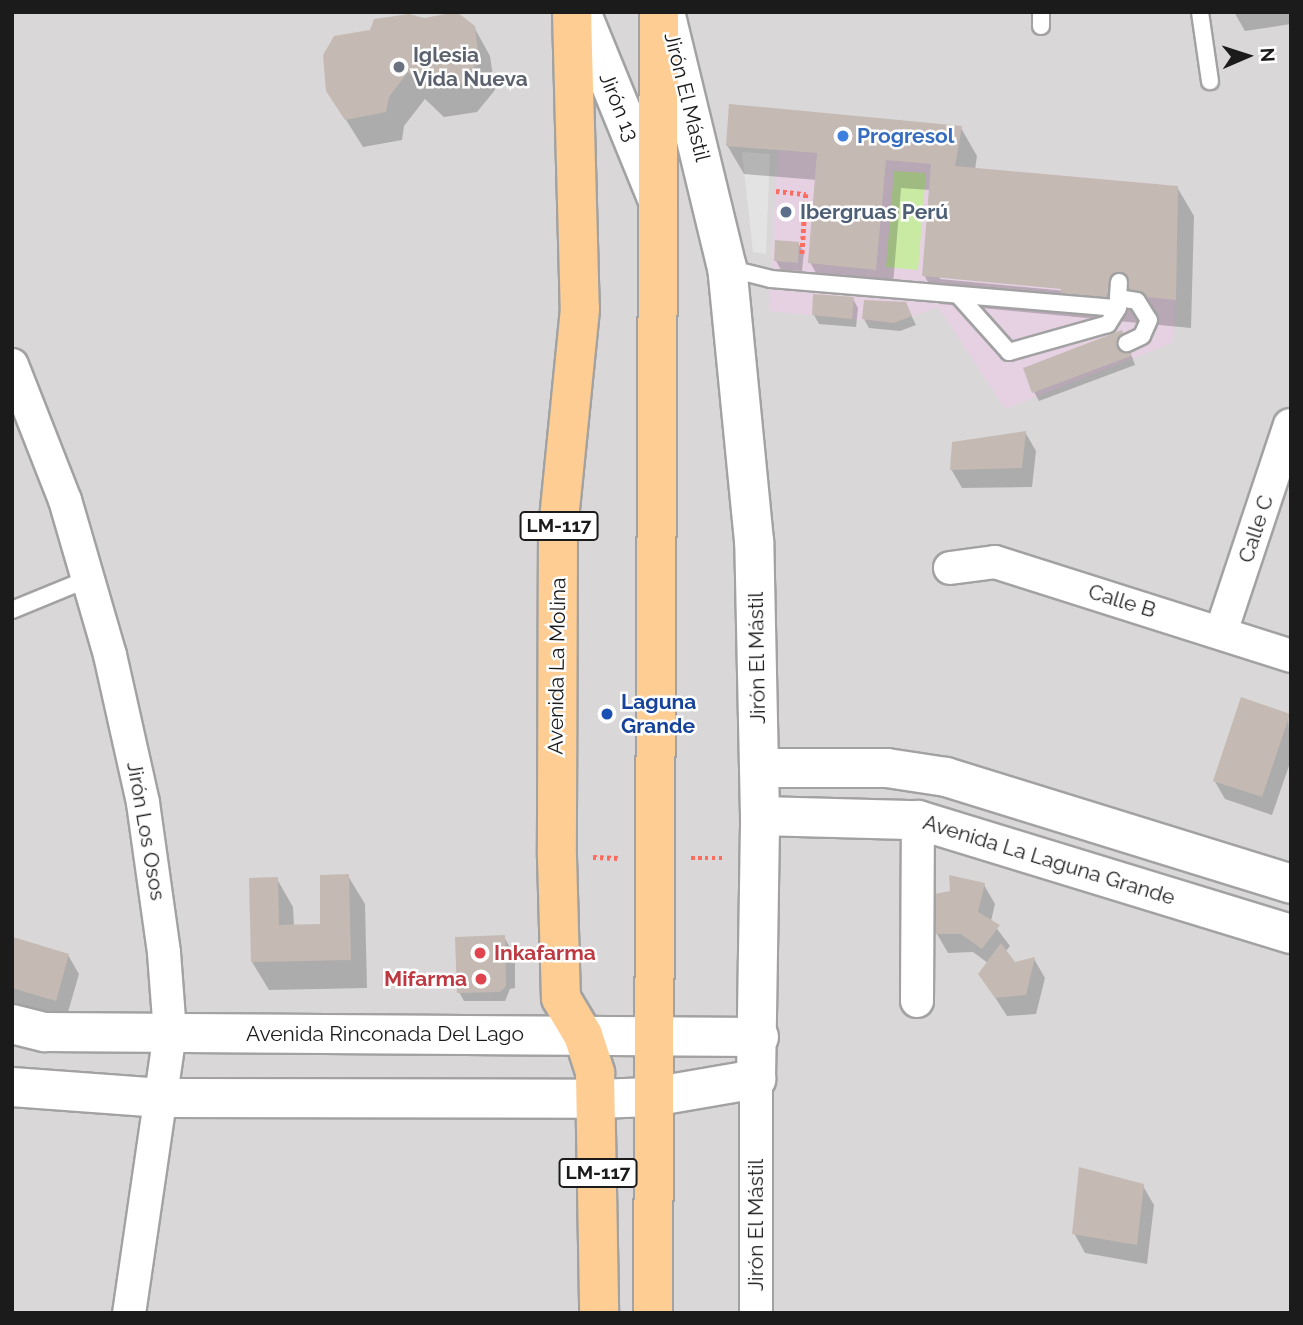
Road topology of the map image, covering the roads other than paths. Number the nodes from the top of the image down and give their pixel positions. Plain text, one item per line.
1 (572, 12) edge
2 (581, 12) edge
3 (659, 12) edge
4 (666, 12) edge
5 (1200, 12) edge
6 (1210, 81) dead end
7 (658, 201) junction
8 (727, 268) junction
9 (1119, 282) dead end
10 (958, 295) junction
11 (1127, 343) dead end
12 (12, 365) edge
13 (1290, 425) edge
14 (950, 568) dead end
15 (90, 578) junction
16 (12, 610) edge
17 (1221, 632) junction
18 (1291, 656) edge
19 (760, 768) junction
20 (946, 777) junction
21 (760, 816) junction
22 (928, 822) junction
23 (1291, 884) edge
24 (1291, 934) edge
25 (917, 1002) dead end
26 (12, 1024) edge
27 (170, 1033) junction
28 (583, 1035) junction
29 (653, 1035) junction
30 (759, 1037) junction
31 (756, 1079) junction
32 (12, 1087) edge
33 (652, 1097) junction
34 (162, 1098) junction
35 (597, 1099) junction
36 (129, 1313) edge
37 (599, 1313) edge
38 (653, 1313) edge
39 (756, 1313) edge

1 - 28 main road, Avenida La Molina / LM-117
2 - 7 street, Jirón 13
3 - 7 main road, LM-117
4 - 8 street, Jirón El Mástil
5 - 6 lane
7 - 29 main road, LM-117
8 - 10 lane
8 - 19 street, Jirón El Mástil
9 - 11 lane
10 - 10 lane
12 - 15 street, Jirón Los Osos
13 - 17 street, Calle C
14 - 17 street, Calle B
15 - 16 lane
15 - 27 street, Jirón Los Osos
17 - 18 street, Calle B
19 - 20 street
19 - 21 street, Jirón El Mástil
20 - 22 street
20 - 23 street
21 - 22 street, Avenida La Laguna Grande
21 - 30 street, Jirón El Mástil
22 - 24 street, Avenida La Laguna Grande
22 - 25 street
26 - 27 street, Avenida Rinconada Del Lago
27 - 28 street, Avenida Rinconada Del Lago
27 - 34 street, Jirón Los Osos
28 - 29 street, Avenida Rinconada Del Lago
28 - 35 main road, Avenida La Molina / LM-117
29 - 30 street, Avenida Rinconada Del Lago
29 - 33 main road, LM-117
30 - 31 street, Jirón El Mástil
31 - 33 street
31 - 39 street, Jirón El Mástil
32 - 34 street
33 - 35 street
33 - 38 main road, LM-117
34 - 35 street
34 - 36 street, Jirón Los Osos
35 - 37 main road, Avenida La Molina / LM-117

